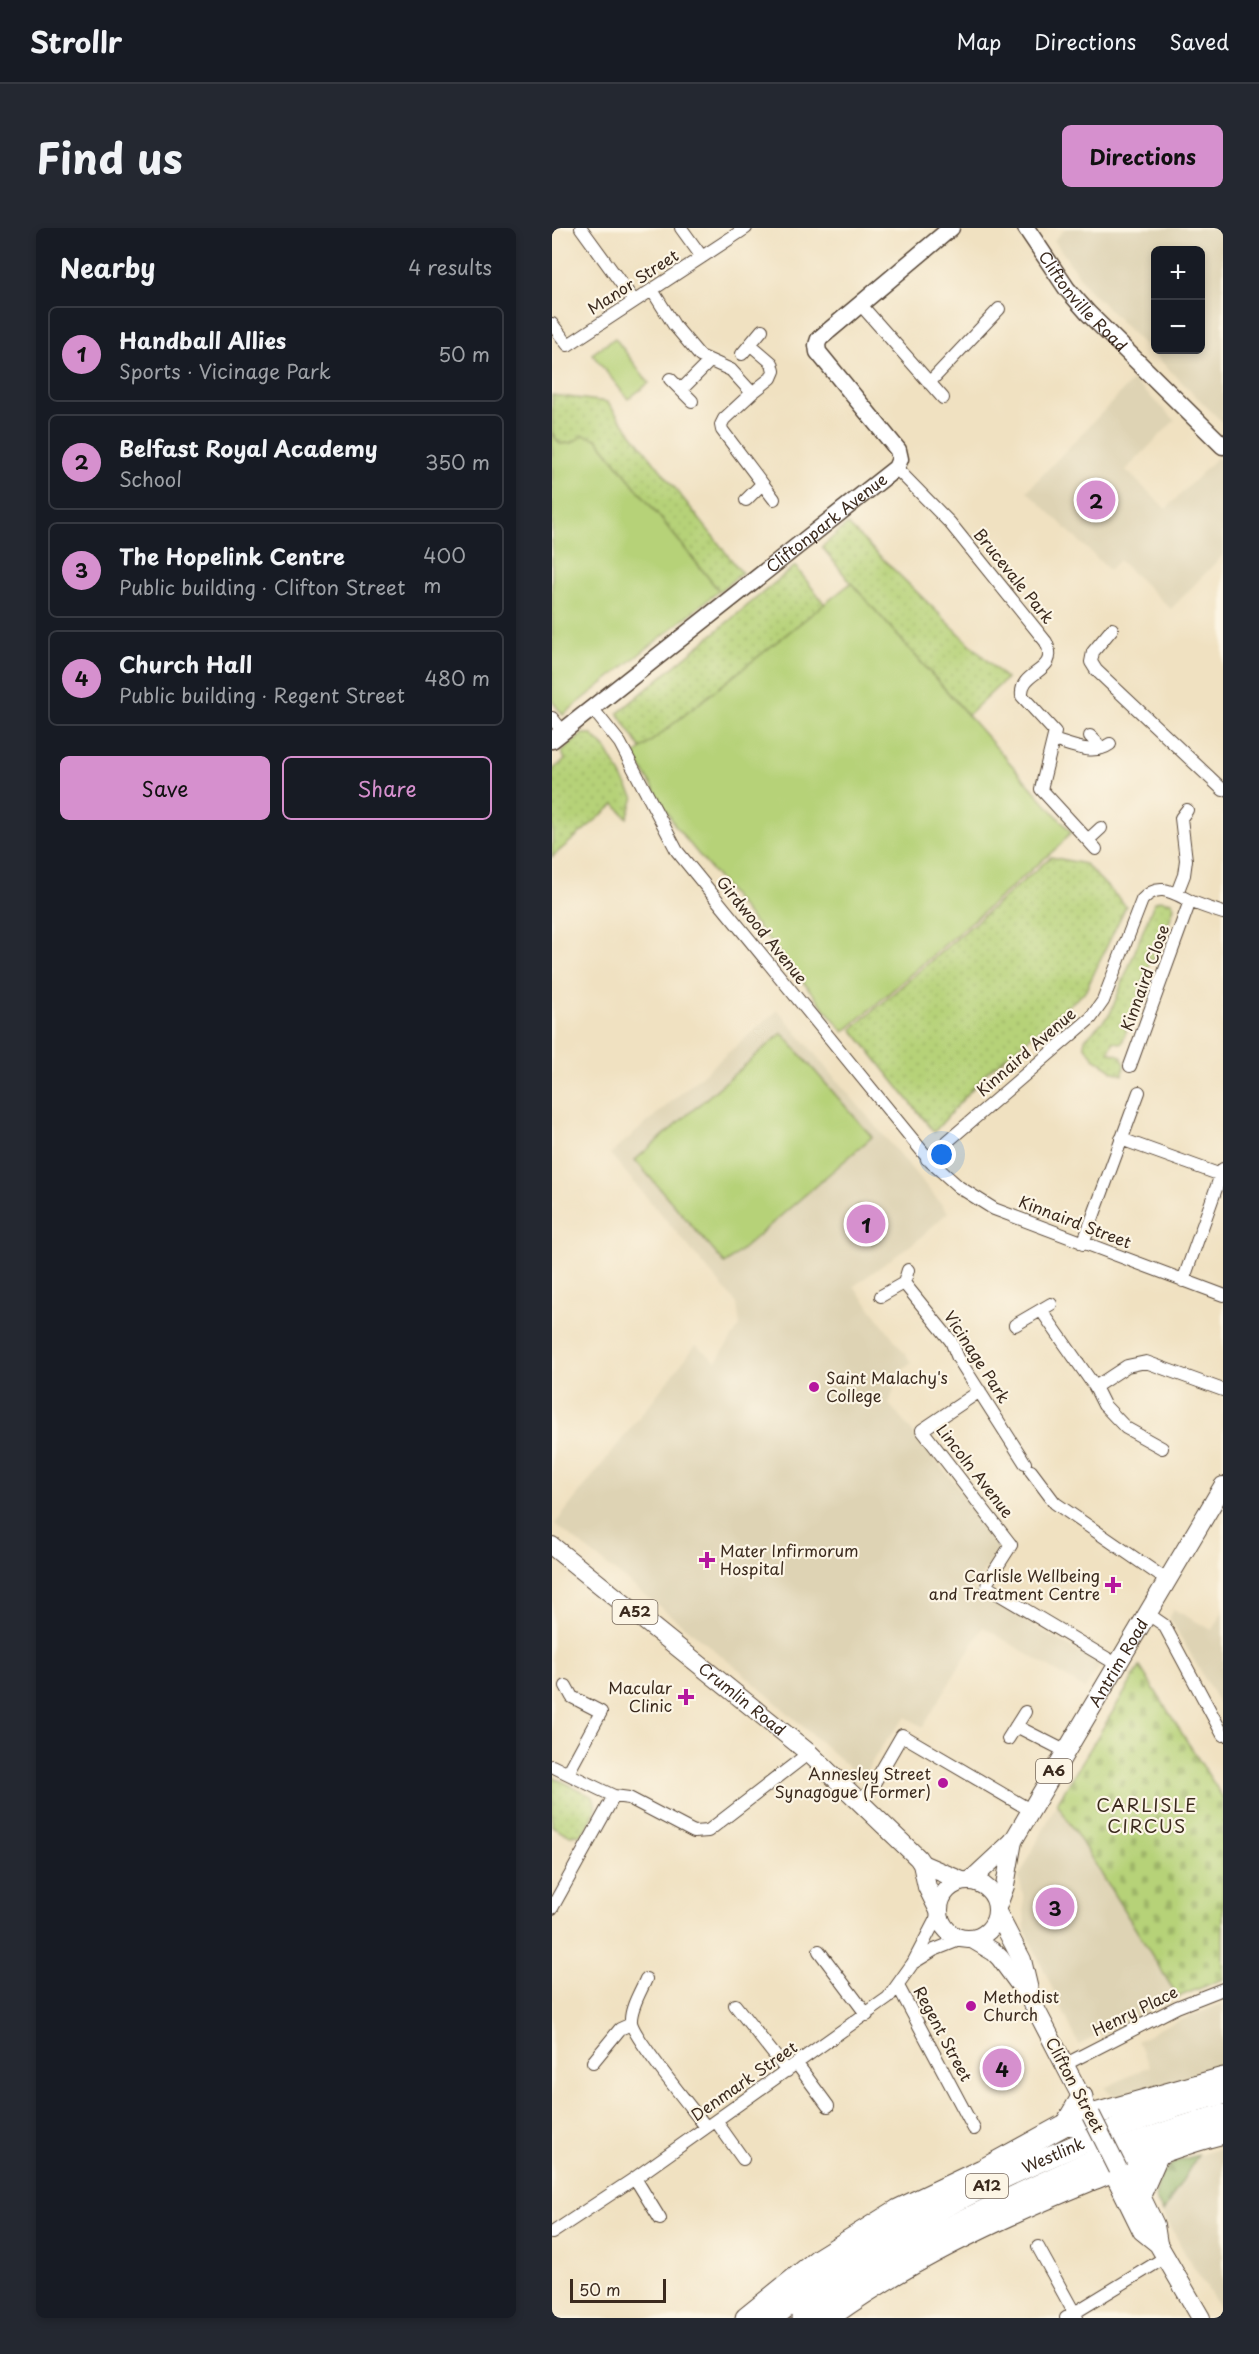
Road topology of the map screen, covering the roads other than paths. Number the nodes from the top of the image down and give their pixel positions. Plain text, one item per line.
1 (581, 228) edge
2 (681, 228) edge
3 (746, 228) edge
4 (951, 228) edge
5 (1031, 230) edge
6 (702, 257) junction
7 (652, 290) junction
8 (634, 301) junction
9 (861, 305) junction
10 (999, 309) dead end
11 (552, 324) edge
12 (762, 330) dead end
13 (709, 362) junction
14 (670, 379) dead end
15 (929, 383) junction
16 (681, 390) junction
17 (752, 393) junction
18 (943, 398) dead end
19 (692, 401) dead end
20 (1223, 446) edge
21 (896, 468) junction
22 (762, 484) junction
23 (774, 499) dead end
24 (746, 500) dead end
25 (1112, 629) dead end
26 (592, 708) junction
27 (552, 718) edge
28 (557, 736) edge
29 (1090, 736) dead end
30 (1053, 740) junction
31 (1223, 790) edge
32 (1187, 810) dead end
33 (1101, 828) dead end
34 (1177, 893) junction
35 (1190, 901) junction
36 (1223, 913) edge
37 (1130, 1066) dead end
38 (1139, 1092) dead end
39 (1121, 1138) junction
40 (927, 1159) junction
41 (1222, 1172) edge
42 (1083, 1244) junction
43 (1183, 1281) junction
44 (1223, 1295) edge
45 (881, 1296) dead end
46 (1016, 1325) dead end
47 (1095, 1388) junction
48 (1223, 1390) edge
49 (980, 1391) junction
50 (1162, 1448) dead end
51 (1223, 1486) edge
52 (552, 1546) edge
53 (1168, 1581) junction
54 (1148, 1614) junction
55 (1118, 1665) junction
56 (567, 1686) dead end
57 (1025, 1712) dead end
58 (1016, 1726) junction
59 (1223, 1735) edge
60 (1008, 1739) dead end
61 (1065, 1751) junction
62 (809, 1753) junction
63 (552, 1766) edge
64 (568, 1773) junction
65 (614, 1796) junction
66 (860, 1801) junction
67 (1030, 1810) junction
68 (1014, 1841) junction
69 (922, 1864) junction
70 (966, 1881) junction
71 (552, 1908) edge
72 (998, 1909) junction
73 (938, 1911) junction
74 (967, 1939) junction
75 (819, 1951) dead end
76 (913, 1963) junction
77 (646, 1979) dead end
78 (898, 1986) junction
79 (1223, 1989) edge
80 (1031, 2000) junction
81 (735, 2005) dead end
82 (867, 2015) junction
83 (631, 2024) junction
84 (593, 2062) dead end
85 (1064, 2065) junction
86 (792, 2067) junction
87 (1223, 2078) edge
88 (1223, 2094) edge
89 (828, 2106) dead end
90 (1086, 2106) junction
91 (1223, 2115) edge
92 (711, 2124) junction
93 (974, 2129) dead end
94 (1223, 2133) edge
95 (1159, 2152) junction
96 (742, 2160) dead end
97 (1118, 2169) junction
98 (635, 2178) junction
99 (1140, 2194) junction
100 (660, 2219) dead end
101 (552, 2233) edge
102 (1038, 2247) dead end
103 (1162, 2251) junction
104 (1072, 2316) edge
105 (746, 2318) edge
106 (772, 2318) edge
107 (801, 2318) edge
108 (828, 2318) edge
109 (1201, 2318) edge

1 - 8 street
2 - 6 street
3 - 6 street, Manor Street
4 - 9 street, Cliftonpark Avenue
5 - 20 street, Cliftonville Road
6 - 7 street, Manor Street
7 - 8 street, Manor Street
7 - 13 street
8 - 11 street, Manor Street
9 - 15 street
9 - 21 street, Cliftonpark Avenue
10 - 15 street
12 - 17 street
13 - 16 street
13 - 17 street
14 - 16 street
15 - 18 street
16 - 19 street
17 - 22 street
21 - 26 street, Cliftonpark Avenue
21 - 30 street, Brucevale Park
22 - 23 street
22 - 24 street
25 - 31 street
26 - 28 street, Cliftonpark Avenue
26 - 40 street, Girdwood Avenue
27 - 28 street
29 - 30 street
30 - 33 street
32 - 34 street
34 - 35 street
34 - 40 street, Kinnaird Avenue
35 - 36 street
35 - 37 street, Kinnaird Close
38 - 39 street
39 - 41 street
39 - 42 street
40 - 42 street, Kinnaird Street
41 - 43 street
42 - 43 street, Kinnaird Street
43 - 44 street, Kinnaird Street
45 - 49 street, Vicinage Park
46 - 47 street
47 - 48 street
47 - 50 street
49 - 53 street, Vicinage Park
49 - 55 street, Lincoln Avenue
51 - 53 main road, Antrim Road / A6
52 - 62 main road, Crumlin Road / A52
53 - 54 main road, Antrim Road / A6
54 - 55 main road, Antrim Road / A6
54 - 59 street
55 - 61 main road, Antrim Road / A6
56 - 64 street
57 - 58 street
58 - 60 street
58 - 61 street
61 - 67 main road, Antrim Road / A6
62 - 65 street
62 - 66 main road, Crumlin Road / A52
63 - 64 street
64 - 65 street
65 - 71 street
66 - 67 street
66 - 69 main road, Crumlin Road / A52
67 - 68 main road, Antrim Road / A6
68 - 70 main road, Antrim Road / A6
68 - 72 main road, Antrim Road / A6
69 - 70 main road, Crumlin Road / A52
69 - 73 main road, Crumlin Road / A52
70 - 72 main road
70 - 73 main road, A6
72 - 74 main road, A6
72 - 80 main road, Clifton Street
73 - 74 main road
73 - 76 street, Denmark Street
74 - 76 street, Denmark Street
74 - 80 main road, Clifton Street
75 - 82 street
76 - 78 street, Denmark Street
77 - 83 street
78 - 82 street, Denmark Street
78 - 93 street, Regent Street
79 - 85 street, Henry Place
80 - 85 main road, Clifton Street
81 - 86 street
82 - 86 street, Denmark Street
83 - 84 street
83 - 92 street
85 - 90 main road, Clifton Street
86 - 89 street
86 - 92 street, Denmark Street
87 - 90 highway
88 - 106 highway, Westlink / A12
90 - 97 main road, Clifton Street, bridge
90 - 105 highway
91 - 107 highway, Westlink / A12
92 - 96 street
92 - 98 street, Denmark Street
94 - 95 highway
95 - 97 highway
95 - 99 highway
97 - 99 main road, Clifton Street
97 - 103 main road, Clifton Street
97 - 108 highway
98 - 100 street
98 - 101 street, Denmark Street
99 - 103 main road, Clifton Street
102 - 104 street
103 - 104 street
103 - 109 main road, Clifton Street

